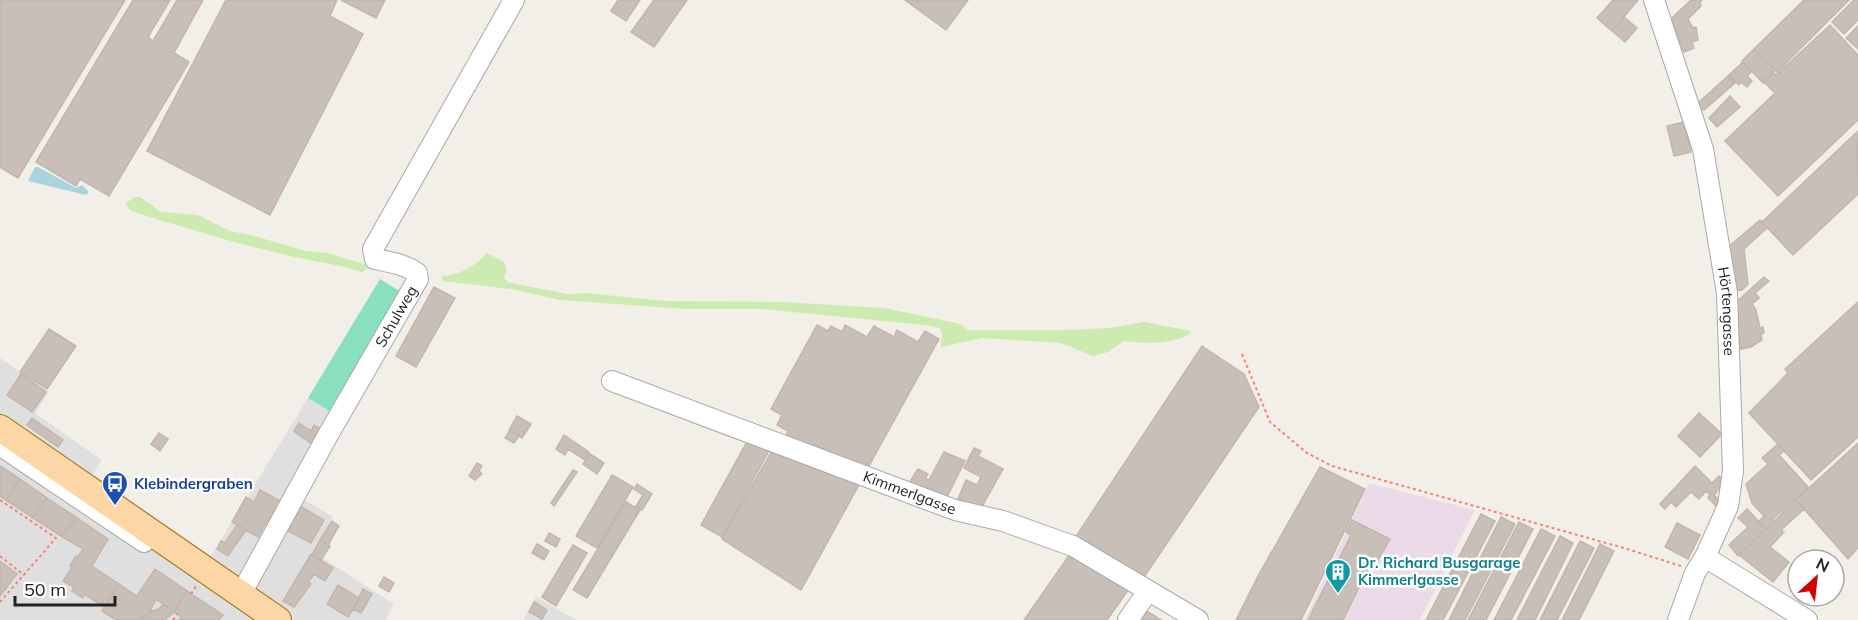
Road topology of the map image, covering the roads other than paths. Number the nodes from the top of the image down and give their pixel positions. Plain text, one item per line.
1 (514, 0) edge
2 (1654, 0) edge
3 (612, 381) dead end
4 (6, 444) edge
5 (1700, 565) junction
6 (1148, 591) junction
7 (241, 594) junction
8 (274, 617) edge
9 (1128, 620) edge
10 (1198, 620) edge
11 (1678, 620) edge
12 (1807, 620) edge

1 - 7 street, Schulweg
2 - 5 street, Hörtengasse
3 - 6 street, Kimmerlgasse
4 - 7 main road
4 - 8 street
5 - 11 street, Hörtengasse
5 - 12 street
6 - 9 street
6 - 10 street, Kimmerlgasse
7 - 8 main road

